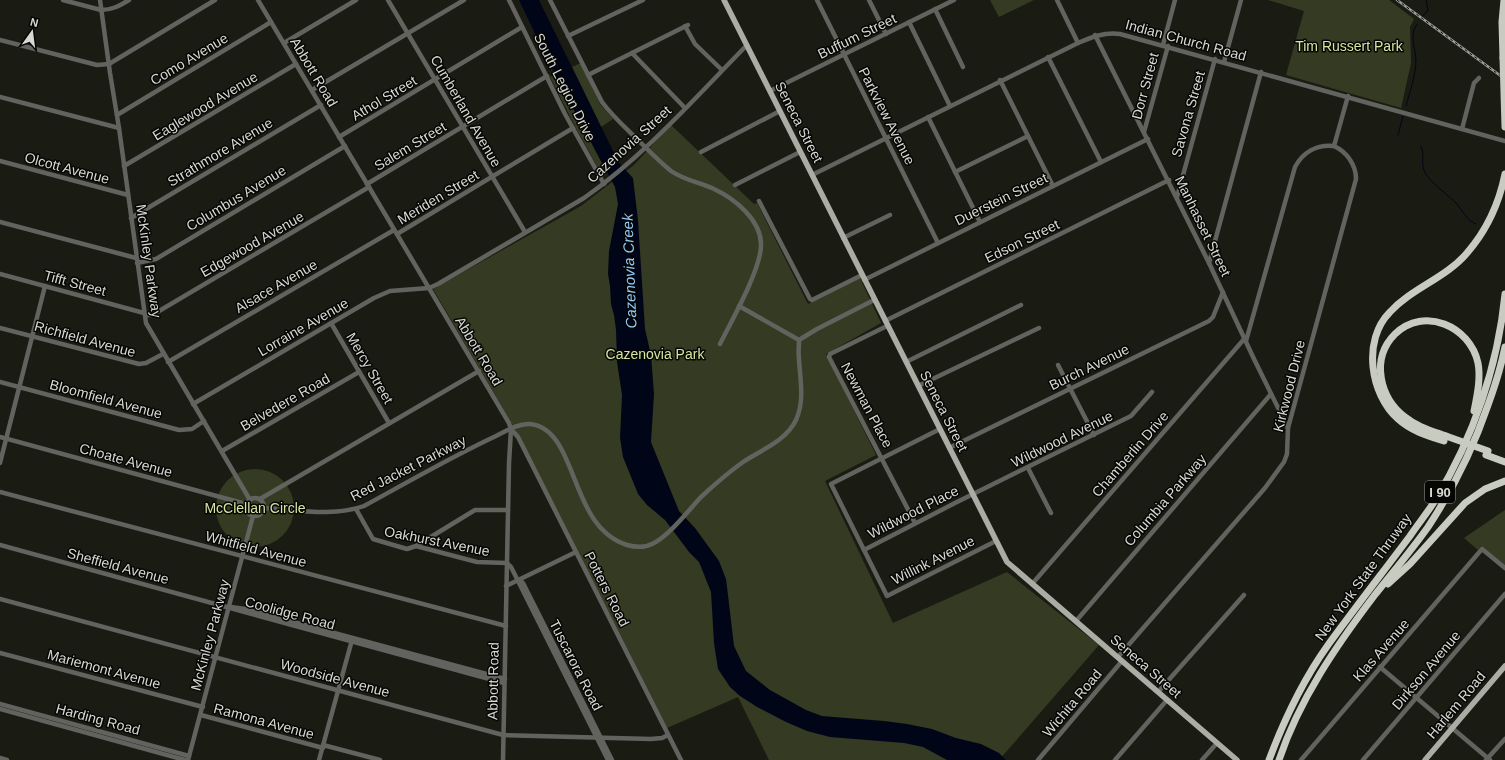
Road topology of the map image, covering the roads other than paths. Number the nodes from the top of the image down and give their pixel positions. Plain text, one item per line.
1 (63, 0) edge
2 (100, 0) edge
3 (129, 0) edge
4 (215, 0) edge
5 (258, 0) edge
6 (356, 0) edge
7 (388, 0) edge
8 (464, 0) edge
9 (509, 0) edge
10 (550, 0) edge
11 (643, 0) edge
12 (724, 0) edge
13 (816, 0) edge
14 (869, 0) edge
15 (954, 0) edge
16 (1057, 0) edge
17 (1175, 0) edge
18 (1241, 0) edge
19 (1504, 0) edge
20 (935, 9) junction
21 (101, 10) junction
22 (271, 22) junction
23 (909, 22) junction
24 (522, 27) junction
25 (408, 33) junction
26 (886, 34) junction
27 (568, 36) junction
28 (1095, 36) junction
29 (0, 40) edge
30 (284, 43) junction
31 (1078, 43) junction
32 (747, 45) junction
33 (1165, 46) junction
34 (632, 53) junction
35 (844, 54) junction
36 (1048, 57) junction
37 (1215, 59) junction
38 (1224, 62) junction
39 (109, 64) junction
40 (296, 64) junction
41 (963, 67) dead end
42 (722, 70) junction
43 (1261, 72) junction
44 (588, 75) junction
45 (547, 76) junction
46 (1479, 78) dead end
47 (435, 80) junction
48 (1000, 80) junction
49 (312, 90) junction
50 (770, 92) junction
51 (1348, 96) junction
52 (0, 97) edge
53 (320, 105) junction
54 (950, 106) junction
55 (685, 108) junction
56 (780, 111) junction
57 (117, 115) junction
58 (928, 117) junction
59 (463, 127) junction
60 (1505, 127) edge
61 (119, 128) junction
62 (573, 128) junction
63 (1462, 129) junction
64 (1144, 132) junction
65 (1028, 136) junction
66 (339, 137) junction
67 (886, 138) junction
68 (1148, 139) junction
69 (1505, 141) edge
70 (345, 146) junction
71 (1334, 146) junction
72 (646, 148) junction
73 (701, 152) dead end
74 (800, 152) junction
75 (0, 162) edge
76 (1101, 162) junction
77 (124, 166) junction
78 (955, 172) junction
79 (1505, 174) edge
80 (812, 175) junction
81 (492, 177) junction
82 (1168, 180) junction
83 (604, 184) junction
84 (735, 185) dead end
85 (368, 186) junction
86 (1053, 186) junction
87 (128, 195) junction
88 (1177, 197) junction
89 (759, 201) dead end
90 (890, 215) dead end
91 (131, 218) junction
92 (0, 222) edge
93 (980, 222) junction
94 (396, 232) junction
95 (525, 232) junction
96 (843, 238) junction
97 (938, 243) junction
98 (137, 260) junction
99 (1209, 263) junction
100 (0, 274) edge
101 (863, 277) junction
102 (45, 286) junction
103 (429, 288) junction
104 (1223, 292) junction
105 (1505, 294) edge
106 (874, 300) junction
107 (1021, 305) dead end
108 (739, 306) junction
109 (145, 314) junction
110 (331, 323) junction
111 (886, 323) junction
112 (0, 328) edge
113 (1039, 328) dead end
114 (33, 336) junction
115 (1246, 339) junction
116 (800, 340) junction
117 (720, 344) dead end
118 (1505, 347) edge
119 (163, 354) junction
120 (168, 362) junction
121 (906, 362) junction
122 (1058, 365) dead end
123 (479, 371) junction
124 (359, 372) junction
125 (0, 382) edge
126 (918, 386) junction
127 (19, 387) junction
128 (1070, 389) junction
129 (1152, 392) dead end
130 (1271, 394) junction
131 (193, 404) junction
132 (204, 421) junction
133 (390, 423) junction
134 (1472, 424) junction
135 (1288, 428) junction
136 (511, 429) junction
137 (940, 429) junction
138 (1094, 435) junction
139 (0, 437) edge
140 (6, 439) junction
141 (1445, 439) junction
142 (950, 448) junction
143 (222, 451) junction
144 (1487, 453) junction
145 (1505, 457) edge
146 (882, 458) junction
147 (0, 462) edge
148 (1505, 462) edge
149 (1028, 468) junction
150 (1505, 481) edge
151 (0, 492) edge
152 (972, 494) junction
153 (260, 499) junction
154 (250, 500) junction
155 (246, 504) junction
156 (264, 508) junction
157 (356, 509) junction
158 (508, 510) junction
159 (1051, 513) dead end
160 (253, 516) junction
161 (915, 523) junction
162 (996, 540) junction
163 (0, 546) edge
164 (416, 546) junction
165 (864, 550) junction
166 (576, 552) junction
167 (242, 556) junction
168 (507, 563) junction
169 (1505, 568) edge
170 (519, 580) junction
171 (1032, 584) junction
172 (506, 586) junction
173 (1505, 594) edge
174 (1244, 595) dead end
175 (1374, 596) junction
176 (0, 599) edge
177 (230, 607) junction
178 (1076, 621) junction
179 (506, 626) junction
180 (352, 640) junction
181 (0, 653) edge
182 (216, 657) junction
183 (1120, 659) junction
184 (1505, 666) edge
185 (1380, 667) junction
186 (504, 681) junction
187 (338, 690) junction
188 (1158, 692) junction
189 (1417, 697) junction
190 (1167, 700) junction
191 (0, 704) edge
192 (203, 707) junction
193 (0, 709) edge
194 (11, 710) junction
195 (200, 715) junction
196 (1452, 727) junction
197 (503, 735) junction
198 (668, 735) junction
199 (598, 737) junction
200 (1505, 738) edge
201 (1217, 743) junction
202 (138, 744) junction
203 (323, 746) junction
204 (0, 758) edge
205 (189, 758) edge
206 (1488, 759) edge
207 (7, 760) edge
208 (185, 760) edge
209 (319, 760) edge
210 (380, 760) edge
211 (503, 760) edge
212 (608, 760) edge
213 (612, 760) edge
214 (681, 760) edge
215 (1038, 760) edge
216 (1115, 760) edge
217 (1202, 760) edge
218 (1237, 760) edge
219 (1269, 760) edge
220 (1278, 760) edge
221 (1301, 760) edge
222 (1363, 760) edge
223 (1425, 760) edge

1 - 21 street
2 - 21 street, McKinley Parkway
3 - 21 street
4 - 39 street
5 - 22 street, Abbott Road
6 - 30 street
7 - 25 street, Cumberland Avenue
8 - 25 street
9 - 24 street, South Legion Drive
10 - 27 street
11 - 27 street
12 - 32 main road, Seneca Street
13 - 35 street, Parkview Avenue
14 - 26 street
15 - 20 street, Buffum Street
16 - 31 street
17 - 33 street, Dorr Street
18 - 38 street
19 - 60 highway, bridge
20 - 23 street, Buffum Street
20 - 41 street
21 - 39 street, McKinley Parkway
22 - 30 street, Abbott Road
22 - 57 street, Como Avenue
23 - 26 street, Buffum Street
23 - 54 street
24 - 45 street, South Legion Drive
24 - 47 street, Athol Street
25 - 47 street, Cumberland Avenue
25 - 49 street
26 - 35 street, Buffum Street
27 - 44 street
28 - 31 street, Indian Church Road
28 - 33 street, Indian Church Road
28 - 64 street, Manhasset Street
29 - 39 street
30 - 40 street, Abbott Road
31 - 36 street, Indian Church Road
32 - 42 street, Cazenovia Street
32 - 50 main road, Seneca Street
33 - 37 street, Indian Church Road
33 - 64 street, Dorr Street
34 - 42 street
34 - 44 street
34 - 55 street
35 - 50 street, Buffum Street
35 - 67 street, Parkview Avenue
36 - 48 street, Indian Church Road
36 - 76 street
37 - 38 street, Indian Church Road
37 - 88 street, Savona Street
38 - 43 street, Indian Church Road
39 - 57 street, McKinley Parkway
40 - 49 street, Abbott Road
40 - 77 street, Eaglewood Avenue
42 - 55 street, Cazenovia Street
43 - 51 street, Indian Church Road
43 - 99 street
44 - 72 street
45 - 59 street, Salem Street
45 - 62 street, South Legion Drive
46 - 63 street
47 - 59 street, Cumberland Avenue
47 - 66 street, Athol Street
48 - 54 street, Indian Church Road
48 - 65 street
49 - 53 street, Abbott Road
50 - 56 main road, Seneca Street
51 - 63 street, Indian Church Road
51 - 71 street
52 - 61 street
53 - 66 street, Abbott Road
53 - 91 street, Strathmore Avenue
54 - 58 street, Indian Church Road
55 - 72 street, Cazenovia Street
56 - 73 street
56 - 74 main road, Seneca Street
57 - 61 street, McKinley Parkway
58 - 67 street, Indian Church Road
58 - 78 street
59 - 81 street, Cumberland Avenue
59 - 85 street, Salem Street
61 - 77 street, McKinley Parkway
62 - 81 street, Meriden Street
62 - 83 street, South Legion Drive
63 - 69 street, Indian Church Road
64 - 68 street, Manhasset Street
65 - 78 street
65 - 86 street
66 - 70 street, Abbott Road
67 - 80 street, Indian Church Road
67 - 97 street, Parkview Avenue
68 - 76 street, Duerstein Street
68 - 82 street, Manhasset Street
70 - 85 street, Abbott Road
70 - 98 street, Columbus Avenue
71 - 115 street, Chamberlin Drive
71 - 135 street, Kirkwood Drive
72 - 83 street, Cazenovia Street
72 - 108 street
74 - 80 main road, Seneca Street
74 - 84 street
75 - 87 street, Olcott Avenue
76 - 86 street, Duerstein Street
77 - 87 street, McKinley Parkway
78 - 93 street
79 - 141 highway
80 - 96 main road, Seneca Street
81 - 94 street, Meriden Street
81 - 95 street, Cumberland Avenue
82 - 88 street, Manhasset Street
82 - 111 street, Edson Street
83 - 95 street, Cazenovia Street
85 - 94 street, Abbott Road
85 - 109 street, Edgewood Avenue
86 - 93 street, Duerstein Street
87 - 91 street, McKinley Parkway
88 - 99 street, Manhasset Street
89 - 101 street, Duerstein Street
90 - 96 street
91 - 98 street, McKinley Parkway
92 - 98 street, Columbus Avenue
93 - 97 street, Duerstein Street
94 - 103 street, Abbott Road
94 - 120 street, Alsace Avenue
95 - 103 street, Cazenovia Street
96 - 101 main road, Seneca Street
97 - 101 street, Duerstein Street
98 - 109 street, McKinley Parkway
99 - 104 street, Manhasset Street
100 - 102 street, Tifft Street
101 - 106 main road, Seneca Street
102 - 109 street, Tifft Street
102 - 114 street
103 - 110 street, Lorraine Avenue
103 - 123 street, Abbott Road
104 - 115 street, Manhasset Street
104 - 128 street, Burch Avenue
105 - 134 highway, New York State Thruway / I 90
106 - 111 main road, Seneca Street
106 - 116 street
107 - 121 street
108 - 116 street
108 - 117 street
109 - 119 street, McKinley Parkway
110 - 124 street, Mercy Street
110 - 131 street, Lorraine Avenue
111 - 121 main road, Seneca Street
111 - 146 street, Newman Place
112 - 114 street, Richfield Avenue
113 - 126 street
114 - 119 street, Richfield Avenue
114 - 127 street
115 - 130 street, Manhasset Street
115 - 171 street, Chamberlin Drive
116 - 136 street, Red Jacket Parkway
118 - 175 highway, New York State Thruway / I 90
119 - 120 street, McKinley Parkway
120 - 131 street, McKinley Parkway
121 - 126 main road, Seneca Street
122 - 128 street
123 - 133 street
123 - 136 street, Abbott Road
124 - 133 street, Mercy Street
124 - 143 street, Belvedere Road
125 - 127 street, Bloomfield Avenue
126 - 137 main road, Seneca Street
127 - 132 street, Bloomfield Avenue
127 - 140 street
128 - 138 street
128 - 142 street, Burch Avenue
129 - 138 street, Wildwood Avenue
130 - 135 street, Manhasset Street
130 - 178 street, Columbia Parkway
131 - 132 street, McKinley Parkway
132 - 143 street, McKinley Parkway
133 - 153 street
134 - 141 highway
134 - 219 highway, New York State Thruway / I 90
135 - 183 street, Kirkwood Drive
136 - 157 street, Red Jacket Parkway
136 - 158 street, Abbott Road
136 - 166 street, Potters Road
137 - 142 main road, Seneca Street
137 - 146 street
138 - 149 street, Wildwood Avenue
139 - 140 street, Choate Avenue
140 - 147 street
140 - 155 street, Choate Avenue
141 - 144 highway, bridge
142 - 152 main road, Seneca Street
143 - 154 street, McKinley Parkway
144 - 145 highway
144 - 148 highway
146 - 161 street, Newman Place
146 - 165 street
149 - 152 street, Wildwood Avenue
149 - 159 street
150 - 175 highway
151 - 167 street, Whitfield Avenue
152 - 161 street, Wildwood Place
152 - 162 main road, Seneca Street
153 - 154 street
153 - 156 street
154 - 155 street
155 - 160 street
156 - 157 street, Red Jacket Parkway
156 - 160 street
157 - 164 street, Oakhurst Avenue
158 - 164 street
158 - 168 street, Abbott Road
160 - 167 street, McKinley Parkway
161 - 165 street, Wildwood Place
162 - 165 street, Willink Avenue
162 - 171 main road, Seneca Street
163 - 177 street, Sheffield Avenue
164 - 168 street, Oakhurst Avenue
166 - 170 street
166 - 198 street, Potters Road
167 - 177 street, McKinley Parkway
167 - 179 street, Whitfield Avenue
168 - 170 street, Tuscarora Road
168 - 172 street, Abbott Road
169 - 185 street, Klas Avenue
170 - 172 street
170 - 199 street, Tuscarora Road
171 - 178 main road, Seneca Street
172 - 179 street, Abbott Road
173 - 189 street, Dirkson Avenue
174 - 188 street
175 - 220 highway, New York State Thruway / I 90
176 - 182 street, Woodside Avenue
177 - 180 street, Coolidge Road
177 - 182 street, McKinley Parkway
178 - 183 main road, Seneca Street
179 - 186 street, Abbott Road
180 - 186 street, Coolidge Road
180 - 187 street
181 - 192 street, Mariemont Avenue
182 - 187 street, Woodside Avenue
182 - 192 street, McKinley Parkway
183 - 188 main road, Seneca Street
183 - 215 street, Wichita Road
184 - 196 main road, Harlem Road
185 - 189 street
185 - 221 street, Klas Avenue
186 - 197 street, Abbott Road
187 - 197 street, Woodside Avenue
187 - 203 street
188 - 190 main road, Seneca Street
189 - 196 street
189 - 222 street, Dirkson Avenue
190 - 201 main road, Seneca Street
190 - 216 street
191 - 194 street, Harding Road
192 - 195 street, McKinley Parkway
193 - 194 street, Harding Road
194 - 202 street, Harding Road
195 - 203 street, Ramona Avenue
195 - 205 street, McKinley Parkway
196 - 206 street
196 - 223 main road, Harlem Road
197 - 199 street, Woodside Avenue
197 - 211 street, Abbott Road
198 - 199 street, Woodside Avenue
198 - 214 street, Potters Road
199 - 212 street, Tuscarora Road
199 - 213 street, Tuscarora Road
200 - 206 street
201 - 217 street
201 - 218 main road, Seneca Street
202 - 205 street, Harding Road
202 - 208 street, Harding Road
203 - 209 street
203 - 210 street, Ramona Avenue
204 - 207 street

